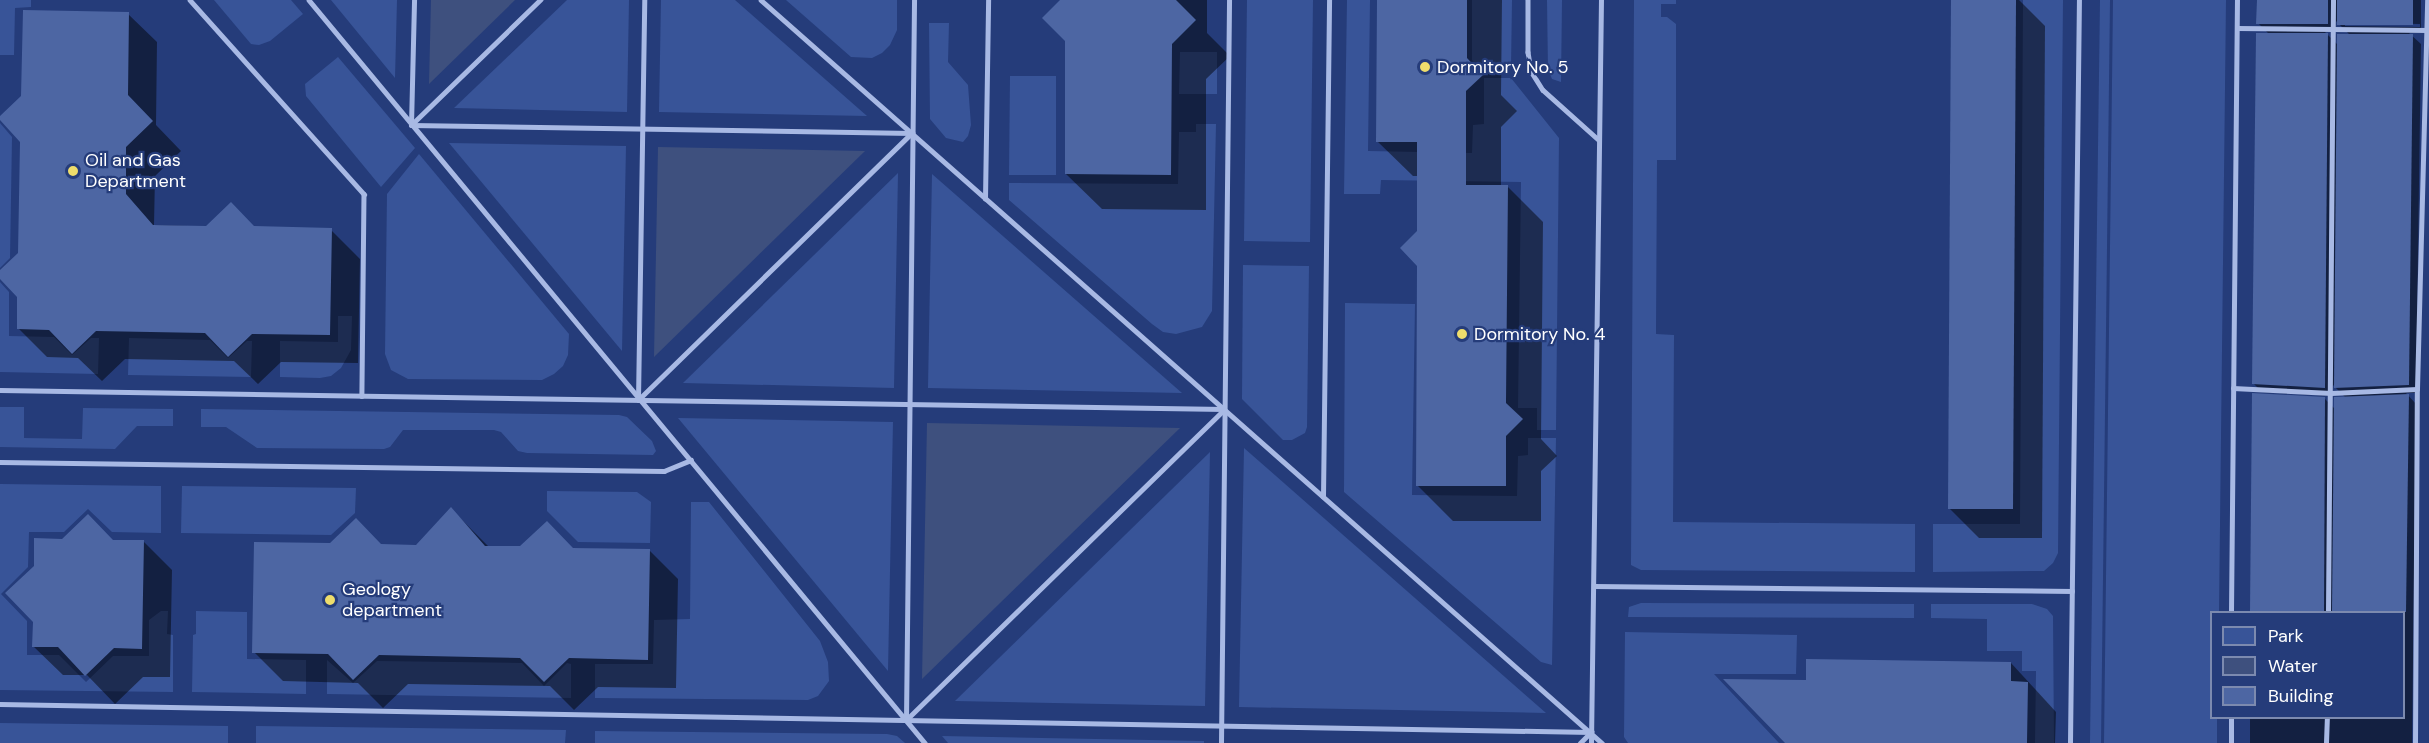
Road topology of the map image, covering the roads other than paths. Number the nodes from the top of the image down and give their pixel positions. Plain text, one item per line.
1 (190, 0) edge
2 (309, 0) edge
3 (414, 0) edge
4 (540, 0) edge
5 (644, 0) edge
6 (761, 0) edge
7 (914, 0) edge
8 (988, 0) edge
9 (1229, 0) edge
10 (1329, 0) edge
11 (1528, 0) edge
12 (1601, 0) edge
13 (2079, 0) edge
14 (2237, 0) edge
15 (2333, 0) edge
16 (2427, 0) edge
17 (2237, 28) junction
18 (2332, 29) junction
19 (2427, 30) junction
20 (411, 125) junction
21 (642, 129) junction
22 (912, 133) junction
23 (1599, 140) junction
24 (985, 199) junction
25 (2233, 388) junction
26 (2417, 389) junction
27 (0, 390) edge
28 (2331, 393) junction
29 (362, 396) junction
30 (638, 400) junction
31 (910, 405) junction
32 (1224, 409) junction
33 (691, 460) junction
34 (0, 462) edge
35 (1323, 496) junction
36 (1594, 586) junction
37 (2072, 591) junction
38 (2231, 611) edge
39 (2328, 611) edge
40 (0, 704) edge
41 (2231, 719) edge
42 (2327, 719) edge
43 (906, 720) junction
44 (1221, 726) junction
45 (1591, 732) junction
46 (925, 743) edge
47 (1221, 743) edge
48 (1580, 743) edge
49 (1591, 743) edge
50 (1602, 743) edge
51 (2070, 743) edge
52 (2230, 743) edge
53 (2326, 743) edge
54 (2415, 743) edge

1 - 29 lane
2 - 20 lane
3 - 20 lane
4 - 20 lane
5 - 21 lane
6 - 22 lane
7 - 22 lane
8 - 24 lane
9 - 32 lane
10 - 35 lane
11 - 23 lane
12 - 23 lane
13 - 37 lane
14 - 17 lane
15 - 18 lane
16 - 19 lane
17 - 18 lane
17 - 25 lane
18 - 19 lane
18 - 28 lane
19 - 26 lane
20 - 21 lane
20 - 30 lane
21 - 22 lane
21 - 30 lane
22 - 24 lane
22 - 30 lane
22 - 31 lane
23 - 36 lane
24 - 32 lane
25 - 28 lane
25 - 38 lane
26 - 28 lane
26 - 54 lane
27 - 29 lane
28 - 39 lane
29 - 30 lane
30 - 31 lane
30 - 33 lane
31 - 32 lane
31 - 43 lane
32 - 35 lane
32 - 43 lane
32 - 44 lane
33 - 34 lane
33 - 43 lane
35 - 45 lane
36 - 37 lane
36 - 45 lane
37 - 51 lane
40 - 43 lane
41 - 52 lane
42 - 53 lane
43 - 44 lane
43 - 46 lane
44 - 45 lane
44 - 47 lane
45 - 48 lane
45 - 49 lane
45 - 50 lane

